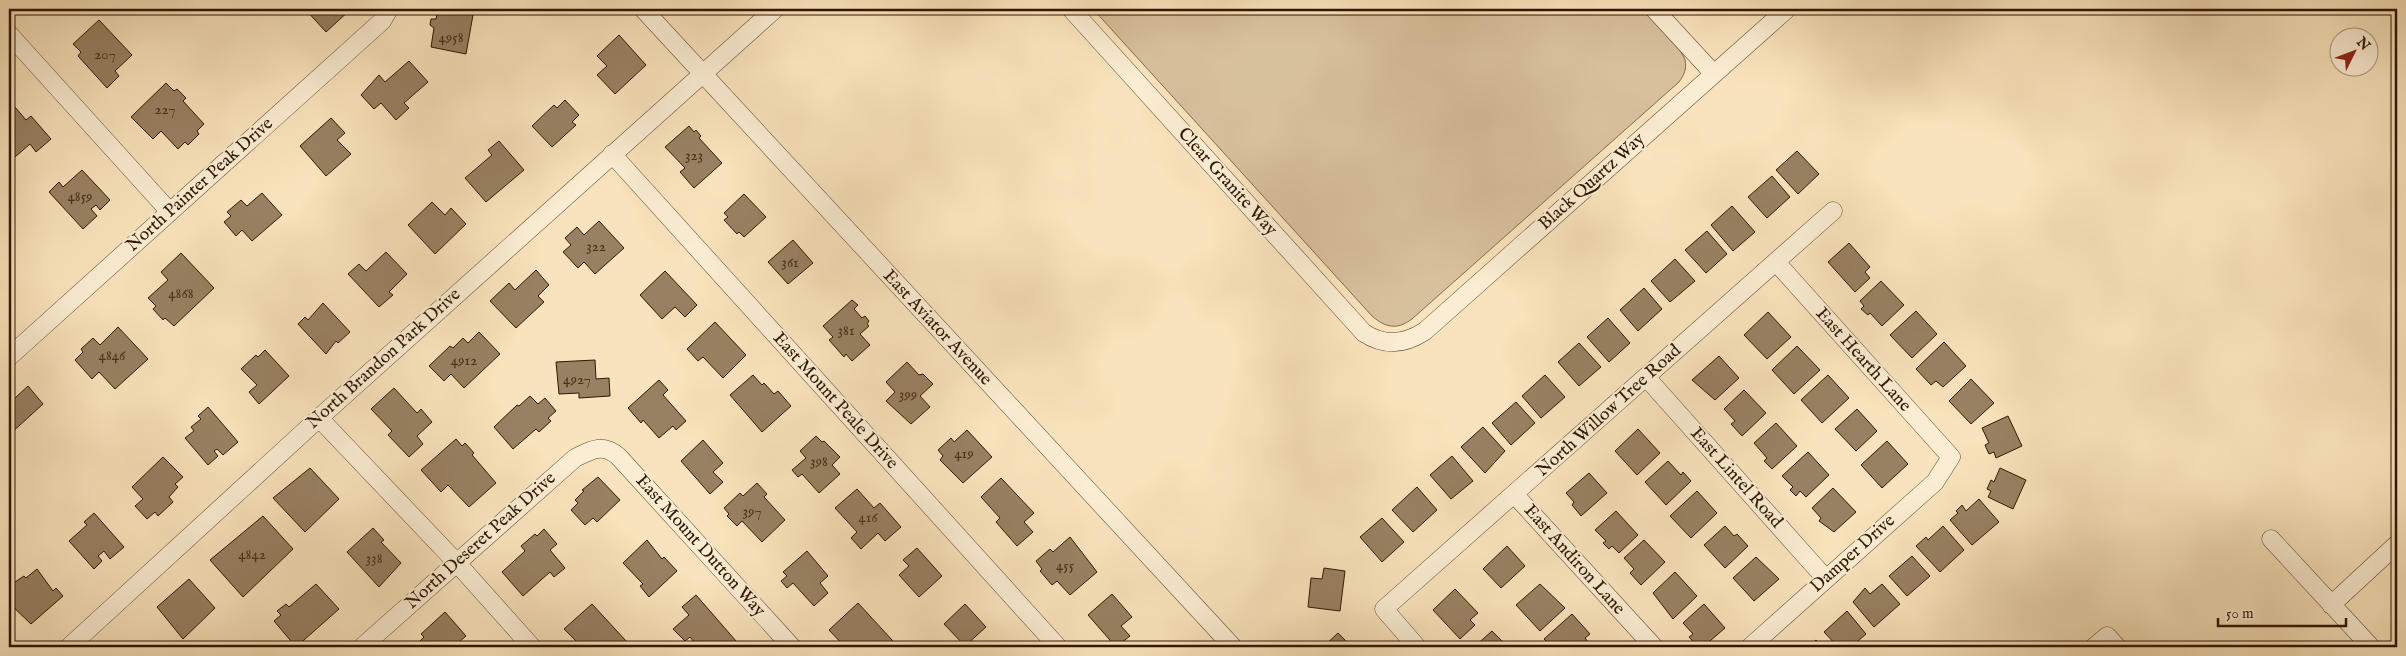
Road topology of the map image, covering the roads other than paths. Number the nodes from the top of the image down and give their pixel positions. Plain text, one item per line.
1 (389, 9) edge
2 (643, 9) edge
3 (775, 9) edge
4 (1072, 9) edge
5 (1654, 9) edge
6 (1787, 9) edge
7 (9, 34) edge
8 (1714, 74) junction
9 (702, 75) junction
10 (612, 154) junction
11 (1833, 211) dead end
12 (170, 212) junction
13 (1776, 262) junction
14 (1392, 343) joint
15 (9, 357) edge
16 (1646, 377) junction
17 (319, 418) junction
18 (606, 448) joint
19 (1951, 457) joint
20 (1515, 495) junction
21 (2271, 539) dead end
22 (2397, 544) edge
23 (456, 562) junction
24 (1826, 578) junction
25 (2331, 605) junction
26 (69, 647) edge
27 (362, 647) edge
28 (532, 647) edge
29 (792, 647) edge
30 (1058, 647) edge
31 (1232, 647) edge
32 (1417, 647) edge
33 (1654, 647) edge
34 (1750, 647) edge
35 (2371, 647) edge

1 - 12 street, North Painter Peak Drive
2 - 9 street, East Aviator Avenue
3 - 9 street, North Brandon Park Drive
4 - 14 street, Clear Granite Way
5 - 8 street
6 - 8 street, Black Quartz Way
7 - 12 street
8 - 14 street, Black Quartz Way
9 - 10 street, North Brandon Park Drive
9 - 31 street, East Aviator Avenue
10 - 17 street, North Brandon Park Drive
10 - 30 street, East Mount Peale Drive
11 - 13 street, North Willow Tree Road
12 - 15 street, North Painter Peak Drive
13 - 16 street, North Willow Tree Road
13 - 19 street, East Hearth Lane
16 - 20 street, North Willow Tree Road
16 - 24 street, East Lintel Road
17 - 23 street
17 - 26 street, North Brandon Park Drive
18 - 23 street, North Deseret Peak Drive
18 - 29 street, East Mount Dutton Way
19 - 24 street, Damper Drive
20 - 32 street, North Willow Tree Road
20 - 33 street, East Andiron Lane
21 - 25 street
22 - 25 street
23 - 27 street, North Deseret Peak Drive
23 - 28 street
24 - 34 street, Damper Drive
25 - 35 street

